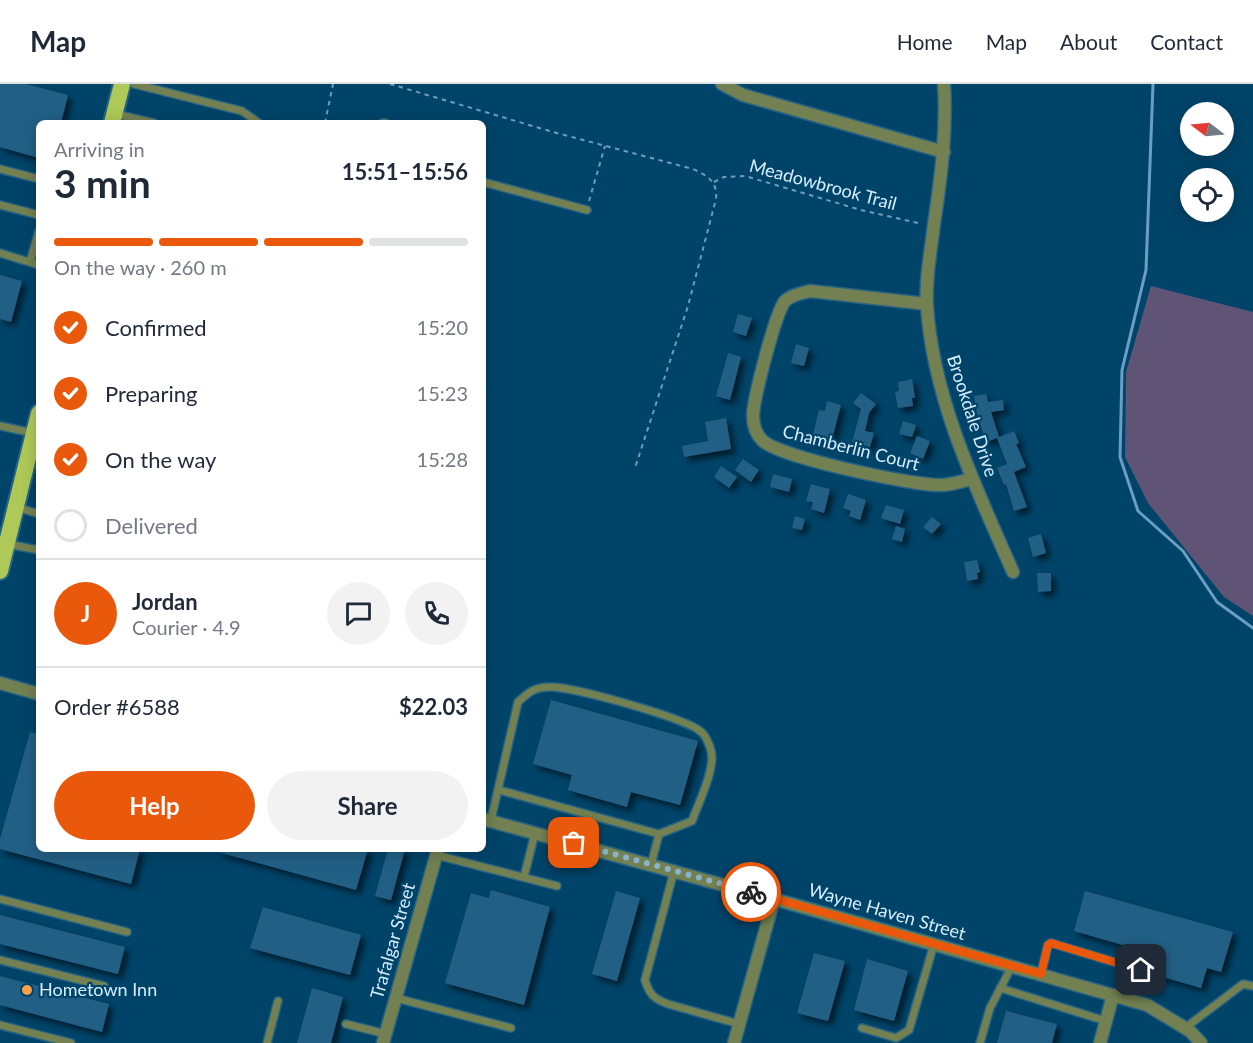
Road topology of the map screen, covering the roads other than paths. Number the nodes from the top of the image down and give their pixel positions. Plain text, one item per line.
1 (122, 84) edge
2 (134, 84) edge
3 (722, 84) edge
4 (944, 84) edge
5 (113, 118) edge
6 (129, 120) edge
7 (255, 120) edge
8 (944, 152) junction
9 (0, 169) edge
10 (36, 178) edge
11 (486, 183) edge
12 (0, 205) edge
13 (587, 210) road end
14 (36, 214) edge
15 (36, 241) edge
16 (0, 252) edge
17 (30, 262) junction
18 (36, 264) edge
19 (927, 304) junction
20 (36, 425) edge
21 (0, 426) edge
22 (34, 433) junction
23 (972, 479) junction
24 (36, 514) edge
25 (12, 515) junction
26 (7, 544) junction
27 (36, 549) edge
28 (0, 571) edge
29 (1013, 572) dead end
30 (0, 683) edge
31 (36, 693) edge
32 (499, 790) junction
33 (487, 819) edge
34 (535, 833) junction
35 (659, 834) junction
36 (437, 852) edge
37 (651, 865) junction
38 (674, 871) junction
39 (524, 877) junction
40 (557, 886) dead end
41 (774, 898) junction
42 (0, 899) edge
43 (127, 932) dead end
44 (934, 944) junction
45 (0, 960) edge
46 (1012, 966) junction
47 (1141, 970) dead end
48 (1041, 974) junction
49 (104, 986) dead end
50 (1253, 986) edge
51 (1000, 988) junction
52 (1113, 995) junction
53 (396, 998) junction
54 (278, 1001) dead end
55 (1106, 1021) junction
56 (346, 1024) dead end
57 (739, 1024) junction
58 (0, 1025) edge
59 (511, 1028) dead end
60 (862, 1028) dead end
61 (1185, 1028) junction
62 (385, 1038) edge
63 (71, 1043) edge
64 (267, 1043) edge
65 (734, 1043) edge
66 (980, 1043) edge
67 (1100, 1043) edge
68 (1201, 1043) edge

1 - 5 highway
2 - 7 lane
3 - 8 street
4 - 8 street, Brookdale Drive
5 - 6 lane
8 - 19 street, Brookdale Drive
9 - 10 lane
11 - 13 lane
12 - 14 lane
15 - 17 lane
16 - 17 lane
17 - 18 lane
19 - 23 street, Brookdale Drive
19 - 23 street, Chamberlin Court
20 - 22 highway
21 - 22 lane
22 - 25 highway
23 - 29 street, Brookdale Drive
24 - 25 lane
25 - 26 highway
26 - 27 lane
26 - 28 highway
30 - 31 street
32 - 33 lane
32 - 35 lane
32 - 35 lane
33 - 34 street, Wayne Haven Street
34 - 37 street, Wayne Haven Street
34 - 39 lane
35 - 37 lane
36 - 39 lane
36 - 53 street, Trafalgar Street
37 - 38 street, Wayne Haven Street
38 - 41 street, Wayne Haven Street
38 - 57 lane
39 - 40 lane
41 - 44 street, Wayne Haven Street
41 - 57 street
42 - 43 lane
44 - 46 street, Wayne Haven Street
44 - 60 lane
45 - 49 lane
46 - 48 street, Wayne Haven Street
46 - 51 lane
47 - 48 lane
48 - 52 street, Wayne Haven Street
50 - 61 lane
51 - 55 lane
51 - 66 lane
52 - 55 street
52 - 61 street, Wayne Haven Street
53 - 59 lane
53 - 62 street, Trafalgar Street
54 - 64 lane
55 - 67 street
56 - 62 lane
57 - 65 street
58 - 63 lane
61 - 68 street, Wayne Haven Street

